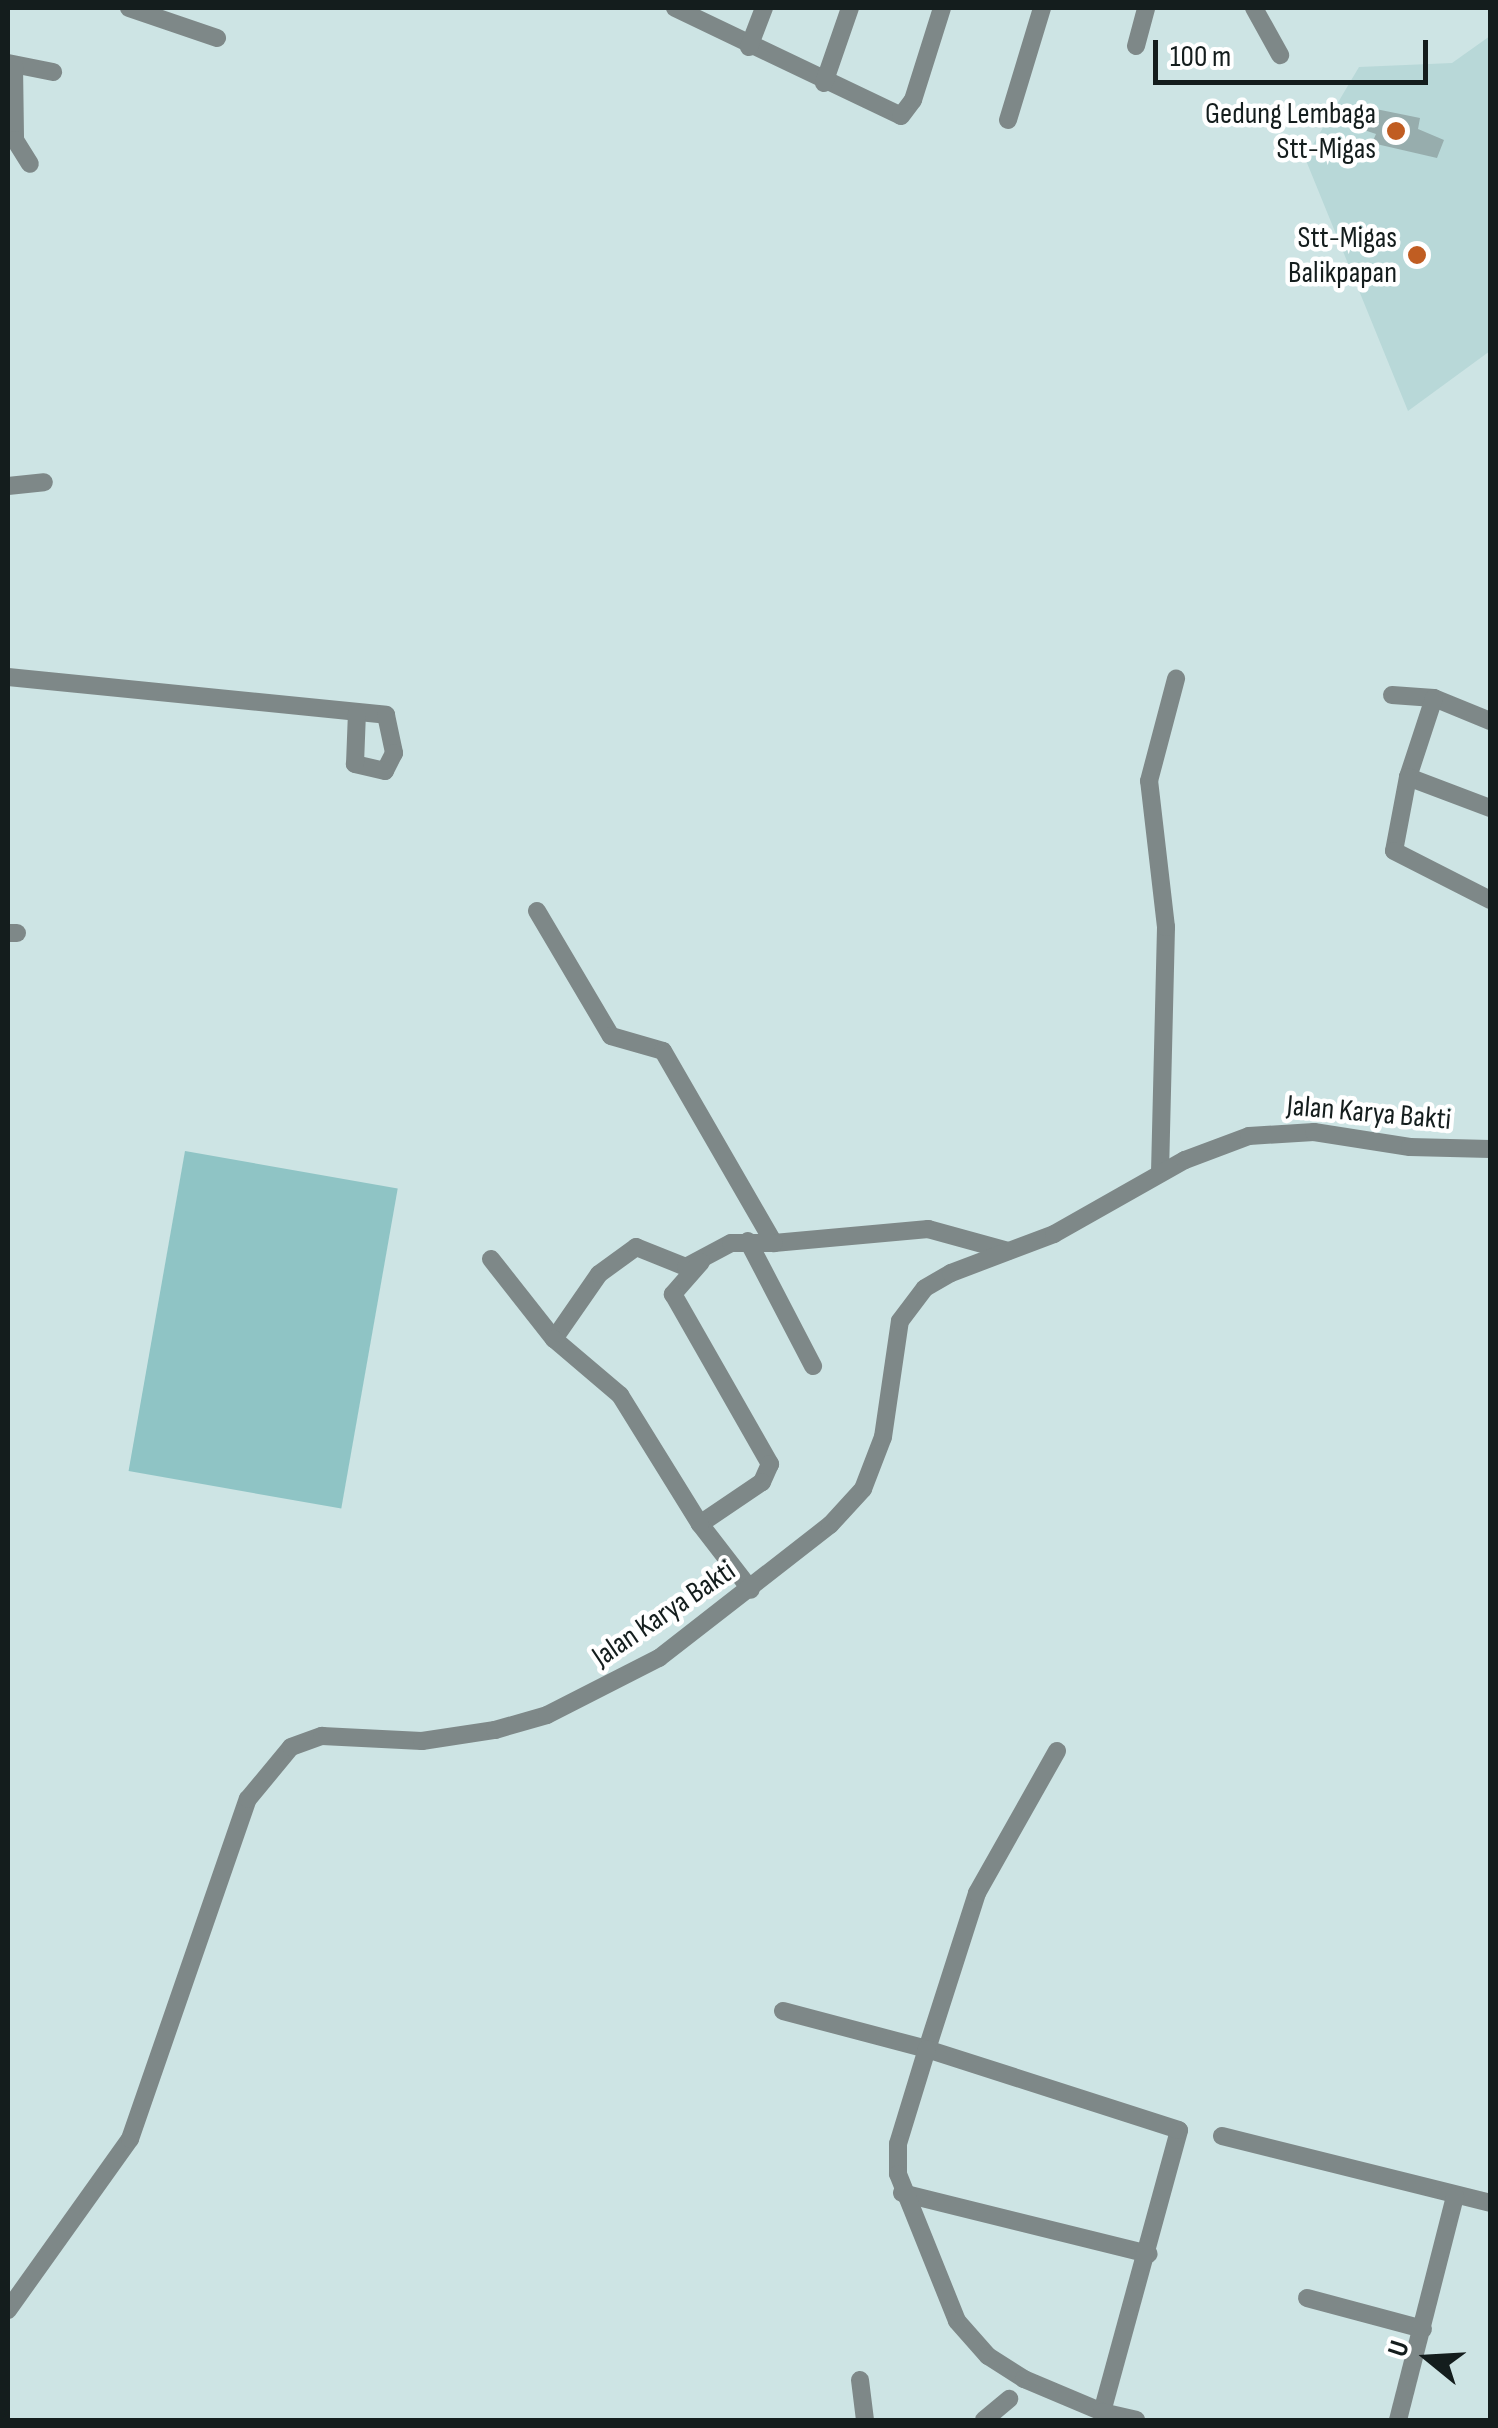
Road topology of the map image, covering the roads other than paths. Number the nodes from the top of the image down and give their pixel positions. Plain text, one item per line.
1 (129, 8) edge
2 (675, 8) edge
3 (764, 8) edge
4 (850, 8) edge
5 (942, 8) edge
6 (1042, 8) edge
7 (1146, 8) edge
8 (1254, 8) edge
9 (218, 38) dead end
10 (1136, 46) dead end
11 (749, 47) junction
12 (1280, 55) dead end
13 (11, 64) edge
14 (52, 72) dead end
15 (824, 83) junction
16 (1008, 120) dead end
17 (30, 164) dead end
18 (44, 482) dead end
19 (8, 486) edge
20 (8, 676) edge
21 (1176, 679) dead end
22 (1392, 695) dead end
23 (1434, 698) junction
24 (357, 713) dead end
25 (1490, 721) edge
26 (1408, 777) junction
27 (1490, 808) edge
28 (1490, 900) edge
29 (538, 910) dead end
30 (1490, 1148) edge
31 (1160, 1173) junction
32 (748, 1241) junction
33 (774, 1243) junction
34 (1008, 1251) junction
35 (491, 1259) dead end
36 (702, 1262) junction
37 (554, 1339) junction
38 (813, 1366) dead end
39 (700, 1524) junction
40 (750, 1590) junction
41 (1057, 1752) dead end
42 (783, 2010) dead end
43 (926, 2049) junction
44 (1222, 2136) dead end
45 (902, 2193) junction
46 (1456, 2196) junction
47 (1490, 2203) edge
48 (1148, 2254) junction
49 (1307, 2298) dead end
50 (8, 2310) edge
51 (1424, 2329) junction
52 (860, 2380) dead end
53 (1009, 2399) dead end
54 (1102, 2412) junction
55 (865, 2420) edge
56 (984, 2420) edge
57 (1136, 2420) edge
58 (1398, 2420) edge

1 - 9 street
2 - 11 street
3 - 11 street
4 - 15 street
5 - 15 street
6 - 16 street
7 - 10 street
8 - 12 street
11 - 15 street
13 - 14 street
13 - 17 street
18 - 19 street
20 - 24 street
21 - 31 street
22 - 23 street
23 - 25 street
23 - 26 street
26 - 27 street
26 - 28 street
29 - 33 street
30 - 31 street, Jalan Karya Bakti
31 - 34 street, Jalan Karya Bakti
32 - 33 street
32 - 36 street
32 - 38 street
33 - 34 street
34 - 40 street, Jalan Karya Bakti
35 - 37 street
36 - 37 street
36 - 39 street
37 - 39 street
39 - 40 street
40 - 50 street, Jalan Karya Bakti
41 - 43 street
42 - 43 street
43 - 45 street
43 - 48 street
44 - 46 street
45 - 48 street
45 - 54 street
46 - 47 street
46 - 51 street
48 - 54 street
49 - 51 street
51 - 58 street
52 - 55 street
53 - 56 street
54 - 57 street

